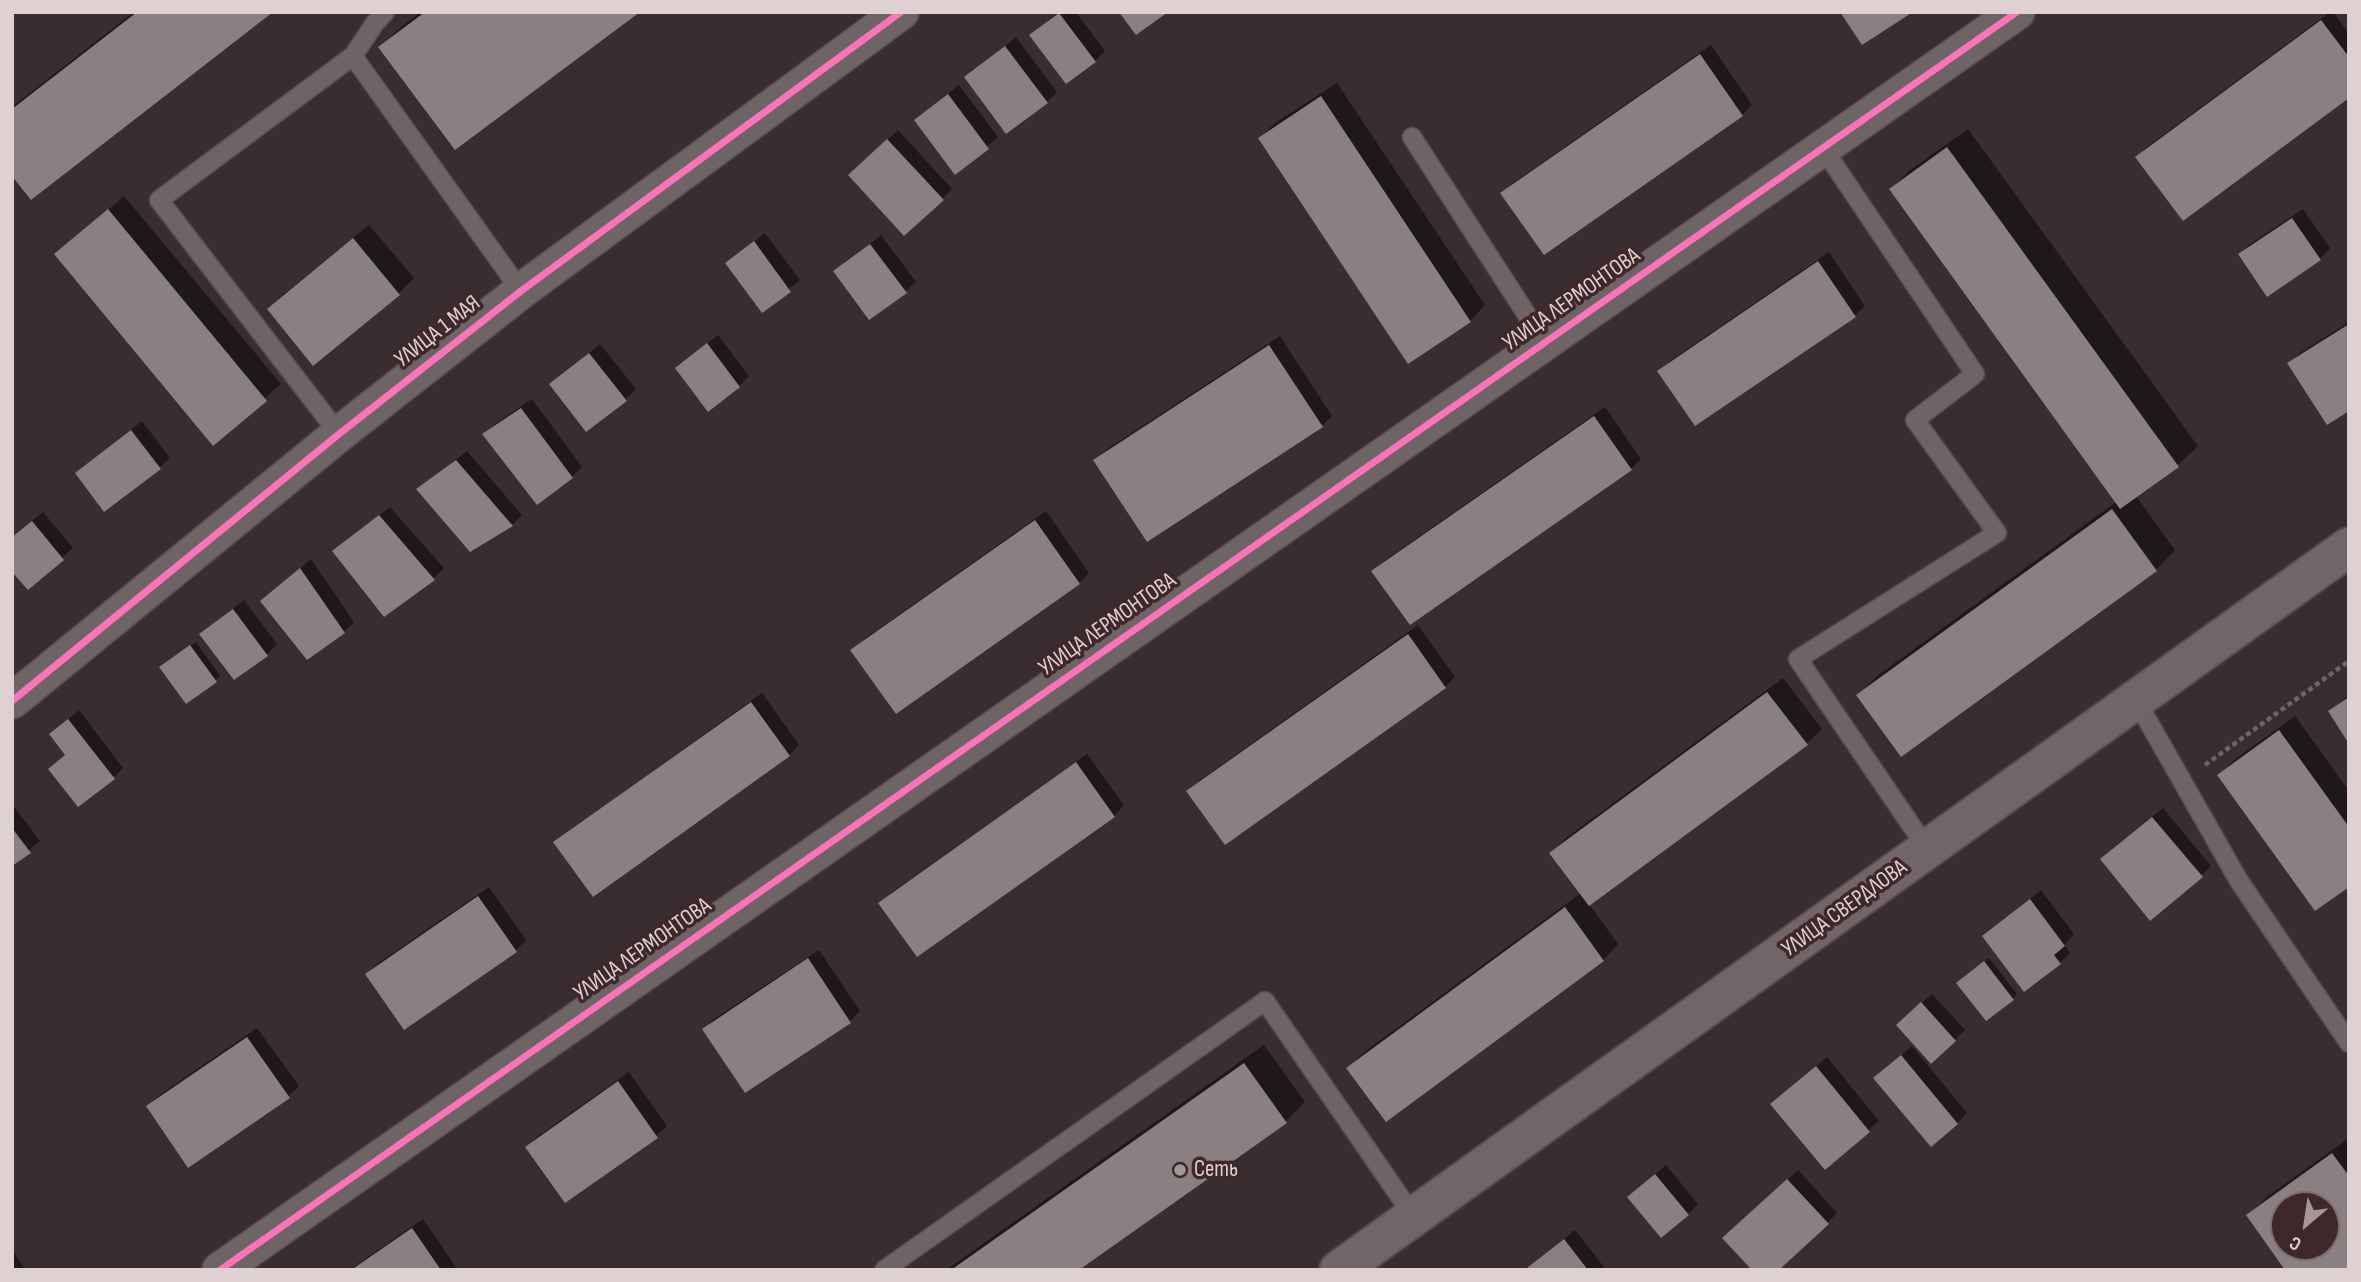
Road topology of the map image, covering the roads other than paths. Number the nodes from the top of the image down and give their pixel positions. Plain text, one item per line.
1 (385, 12) edge
2 (901, 12) edge
3 (2017, 12) edge
4 (353, 56) junction
5 (1412, 137) dead end
6 (1823, 148) junction
7 (521, 291) junction
8 (1545, 343) junction
9 (339, 434) junction
10 (2349, 547) edge
11 (2136, 700) junction
12 (12, 701) edge
13 (1928, 850) junction
14 (2349, 1042) edge
15 (1414, 1217) junction
16 (220, 1270) edge
17 (884, 1270) edge
18 (1339, 1270) edge

1 - 4 lane
2 - 7 street, УЛИЦА 1 МАЯ
3 - 6 street, УЛИЦА ЛЕРМОНТОВА
4 - 7 lane
4 - 9 lane
5 - 8 lane
6 - 8 street, УЛИЦА ЛЕРМОНТОВА
6 - 13 lane
7 - 9 street, УЛИЦА 1 МАЯ
8 - 16 street, УЛИЦА ЛЕРМОНТОВА
9 - 12 street, УЛИЦА 1 МАЯ
10 - 11 main road, УЛИЦА СВЕРДЛОВА
11 - 13 main road, УЛИЦА СВЕРДЛОВА
11 - 14 lane
13 - 15 main road, УЛИЦА СВЕРДЛОВА
15 - 17 lane
15 - 18 main road, УЛИЦА СВЕРДЛОВА

